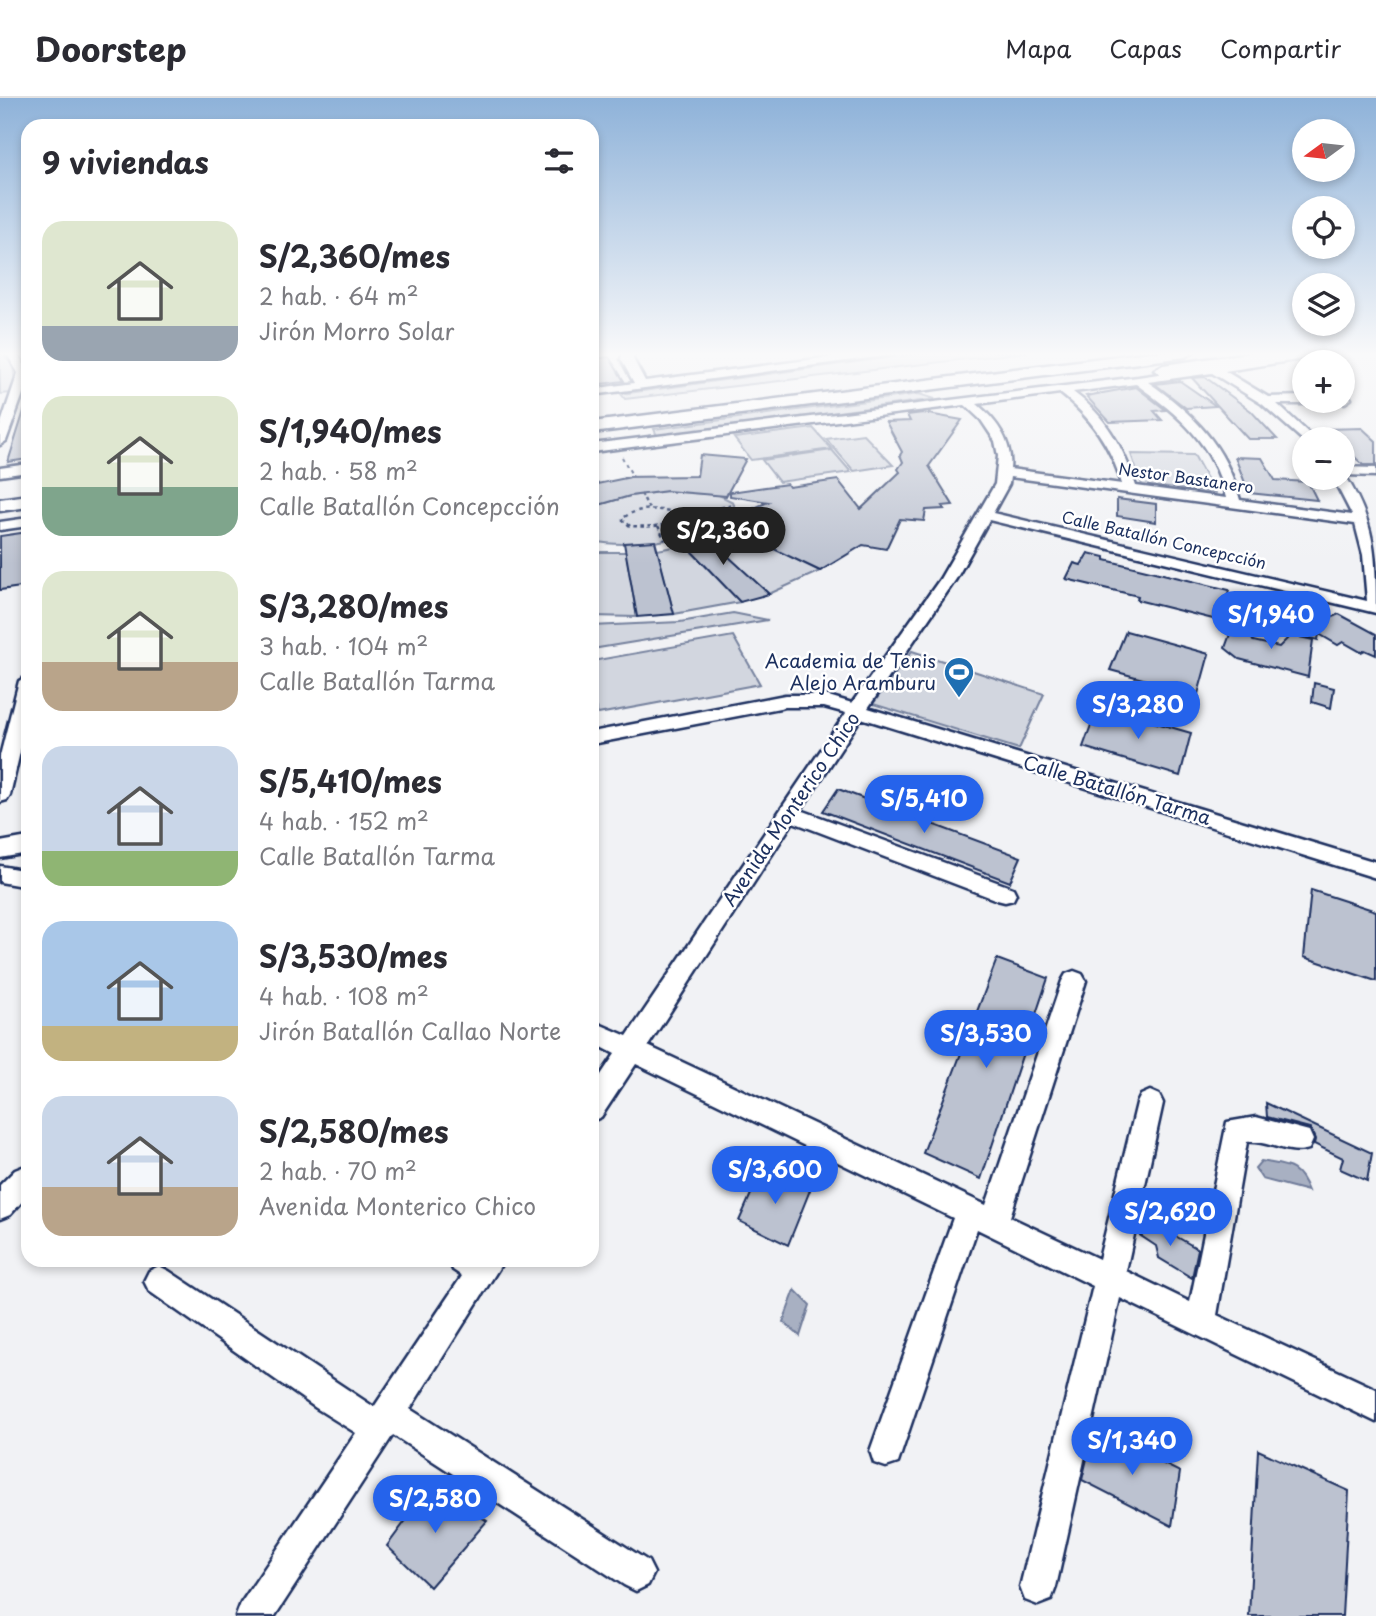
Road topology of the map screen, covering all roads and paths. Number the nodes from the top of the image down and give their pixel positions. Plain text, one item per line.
1 (7, 423) edge
2 (632, 423) edge
3 (788, 423) edge
4 (988, 423) edge
5 (1098, 423) edge
6 (1192, 423) edge
7 (599, 427) edge
8 (0, 441) edge
9 (599, 447) edge
10 (618, 449) dead end
11 (21, 469) edge
12 (0, 471) edge
13 (1355, 471) edge
14 (1005, 472) junction
15 (1376, 472) edge
16 (632, 477) dead end
17 (21, 485) edge
18 (0, 487) edge
19 (1130, 488) junction
20 (1346, 490) edge
21 (641, 494) dead end
22 (21, 502) edge
23 (1234, 502) junction
24 (0, 505) edge
25 (735, 505) dead end
26 (649, 509) junction
27 (682, 513) junction
28 (985, 515) junction
29 (1363, 521) junction
30 (21, 523) edge
31 (657, 525) junction
32 (0, 526) edge
33 (665, 540) dead end
34 (1376, 608) edge
35 (21, 710) edge
36 (857, 710) junction
37 (599, 737) edge
38 (0, 795) edge
39 (789, 813) junction
40 (21, 846) edge
41 (0, 850) edge
42 (1376, 870) edge
43 (0, 874) edge
44 (21, 879) edge
45 (1005, 894) dead end
46 (1074, 981) dead end
47 (599, 1034) edge
48 (631, 1049) junction
49 (599, 1098) edge
50 (1150, 1104) dead end
51 (1300, 1140) dead end
52 (21, 1184) edge
53 (0, 1205) edge
54 (981, 1218) junction
55 (476, 1267) edge
56 (1110, 1279) junction
57 (159, 1281) dead end
58 (1200, 1322) junction
59 (1376, 1406) edge
60 (383, 1420) junction
61 (886, 1451) dead end
62 (636, 1573) dead end
63 (1038, 1587) dead end
64 (254, 1616) edge

1 - 8 street
2 - 7 highway
3 - 9 street
4 - 14 street
5 - 19 street
6 - 23 street
10 - 16 path
11 - 12 street
13 - 15 street
14 - 19 street, Nestor Bastanero
14 - 28 street, Avenida Monterico Chico
17 - 18 highway
19 - 23 street, Nestor Bastanero
20 - 29 street
21 - 26 path
22 - 24 highway
23 - 29 street, Nestor Bastanero
25 - 27 path
26 - 27 path
26 - 31 path
27 - 31 path
28 - 34 street, Calle Batallón Concepcción
28 - 36 street, Avenida Monterico Chico
29 - 34 street
30 - 32 street
31 - 33 path
35 - 38 street
36 - 37 street, Calle Batallón Tarma
36 - 39 street, Avenida Monterico Chico
36 - 42 street, Calle Batallón Tarma
39 - 45 street
39 - 48 street, Avenida Monterico Chico
40 - 41 street
43 - 44 street
46 - 54 street
47 - 48 street
48 - 49 street, Avenida Monterico Chico
48 - 54 street
50 - 56 street
51 - 58 street
52 - 53 street
54 - 56 street
54 - 61 street
55 - 60 street
56 - 58 street
56 - 63 street
57 - 60 street
58 - 59 street
60 - 62 street
60 - 64 street

